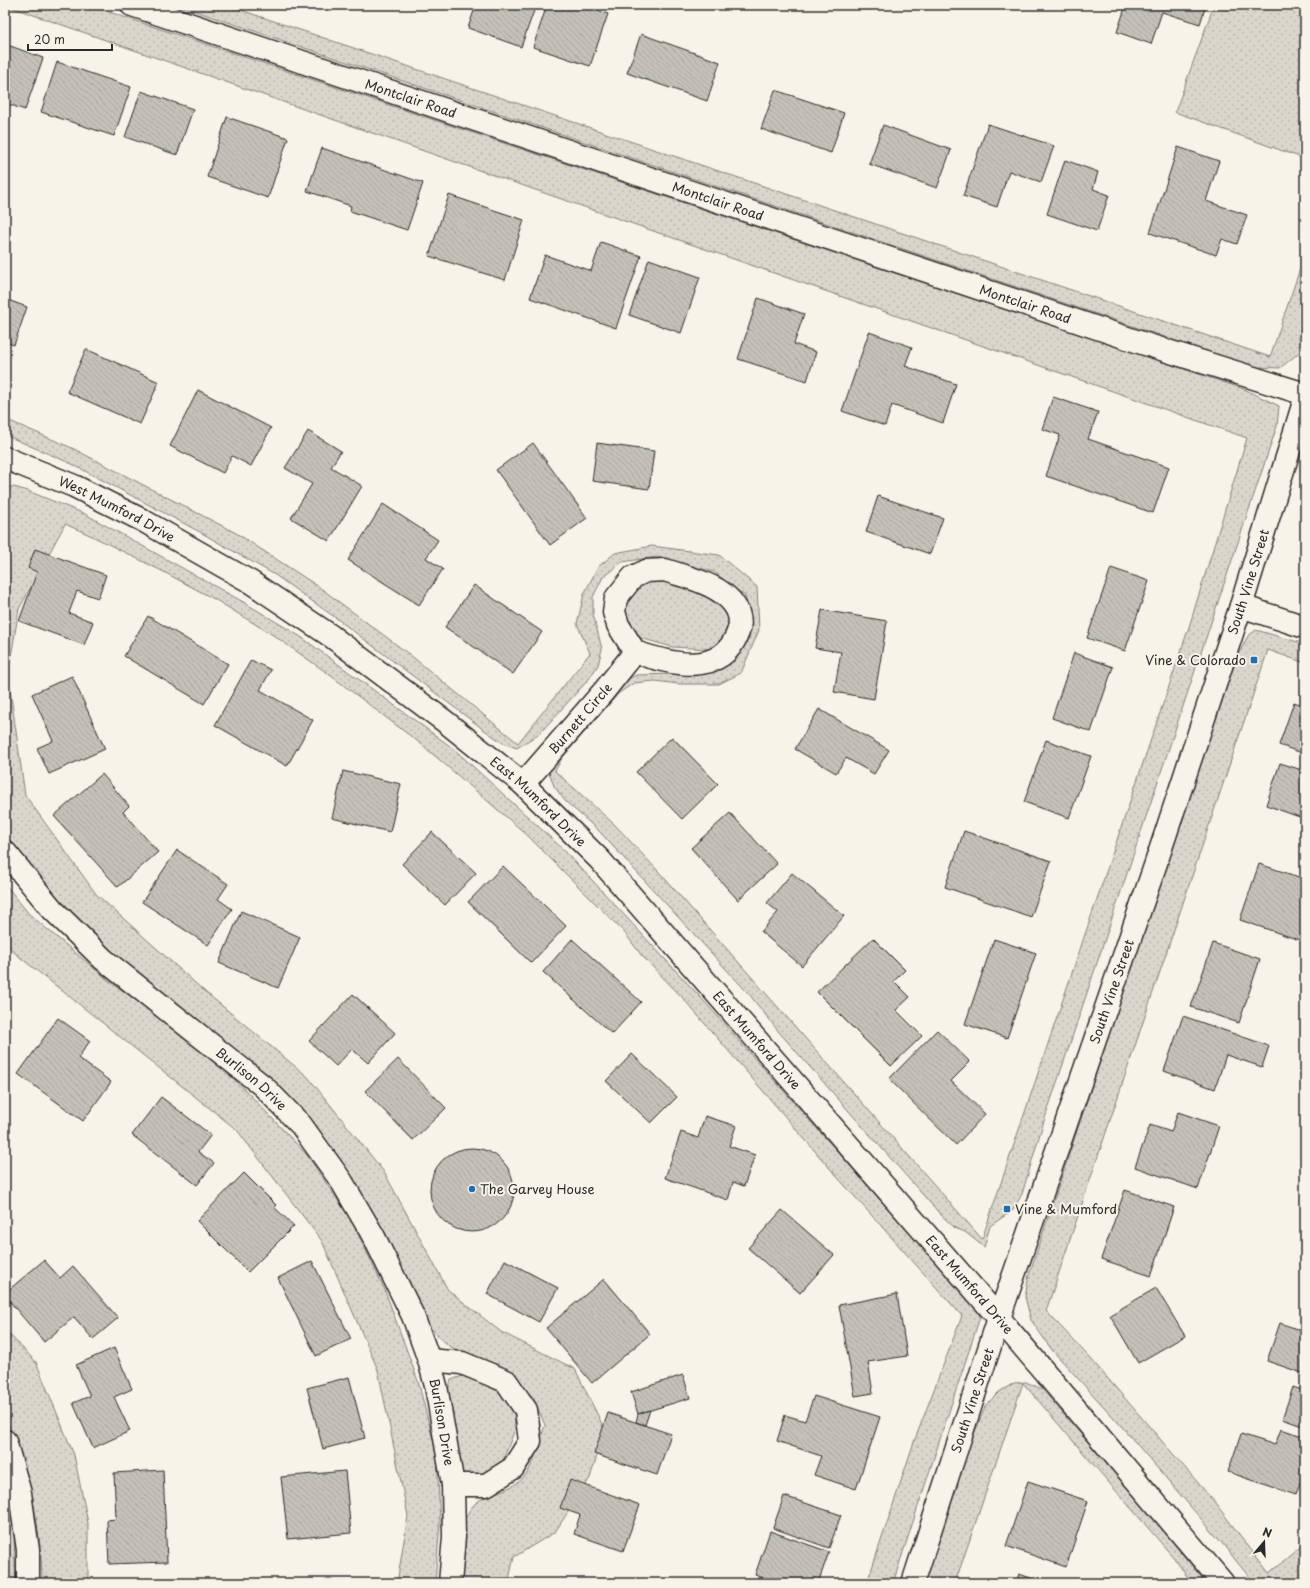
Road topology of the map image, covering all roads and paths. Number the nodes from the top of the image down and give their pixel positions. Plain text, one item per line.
1 (132, 5) edge
2 (1305, 394) edge
3 (1305, 399) edge
4 (5, 458) edge
5 (225, 568) joint
6 (1241, 606) junction
7 (1305, 627) edge
8 (635, 652) junction
9 (523, 784) junction
10 (5, 852) edge
11 (999, 1318) junction
12 (429, 1360) junction
13 (5, 1441) edge
14 (453, 1485) junction
15 (28, 1583) edge
16 (450, 1583) edge
17 (913, 1583) edge
18 (1223, 1583) edge

1 - 2 street, Montclair Road
3 - 6 street, South Vine Street
4 - 5 street, West Mumford Drive
5 - 9 street, East Mumford Drive
6 - 7 street
6 - 11 street, South Vine Street
8 - 8 street
8 - 9 street, Burnett Circle
9 - 11 street, East Mumford Drive
10 - 12 street, Burlison Drive
11 - 17 street, South Vine Street
11 - 18 street, East Mumford Drive
12 - 14 street, Burlison Drive
12 - 14 street, Burlison Drive
13 - 15 street
14 - 16 street, Burlison Drive

